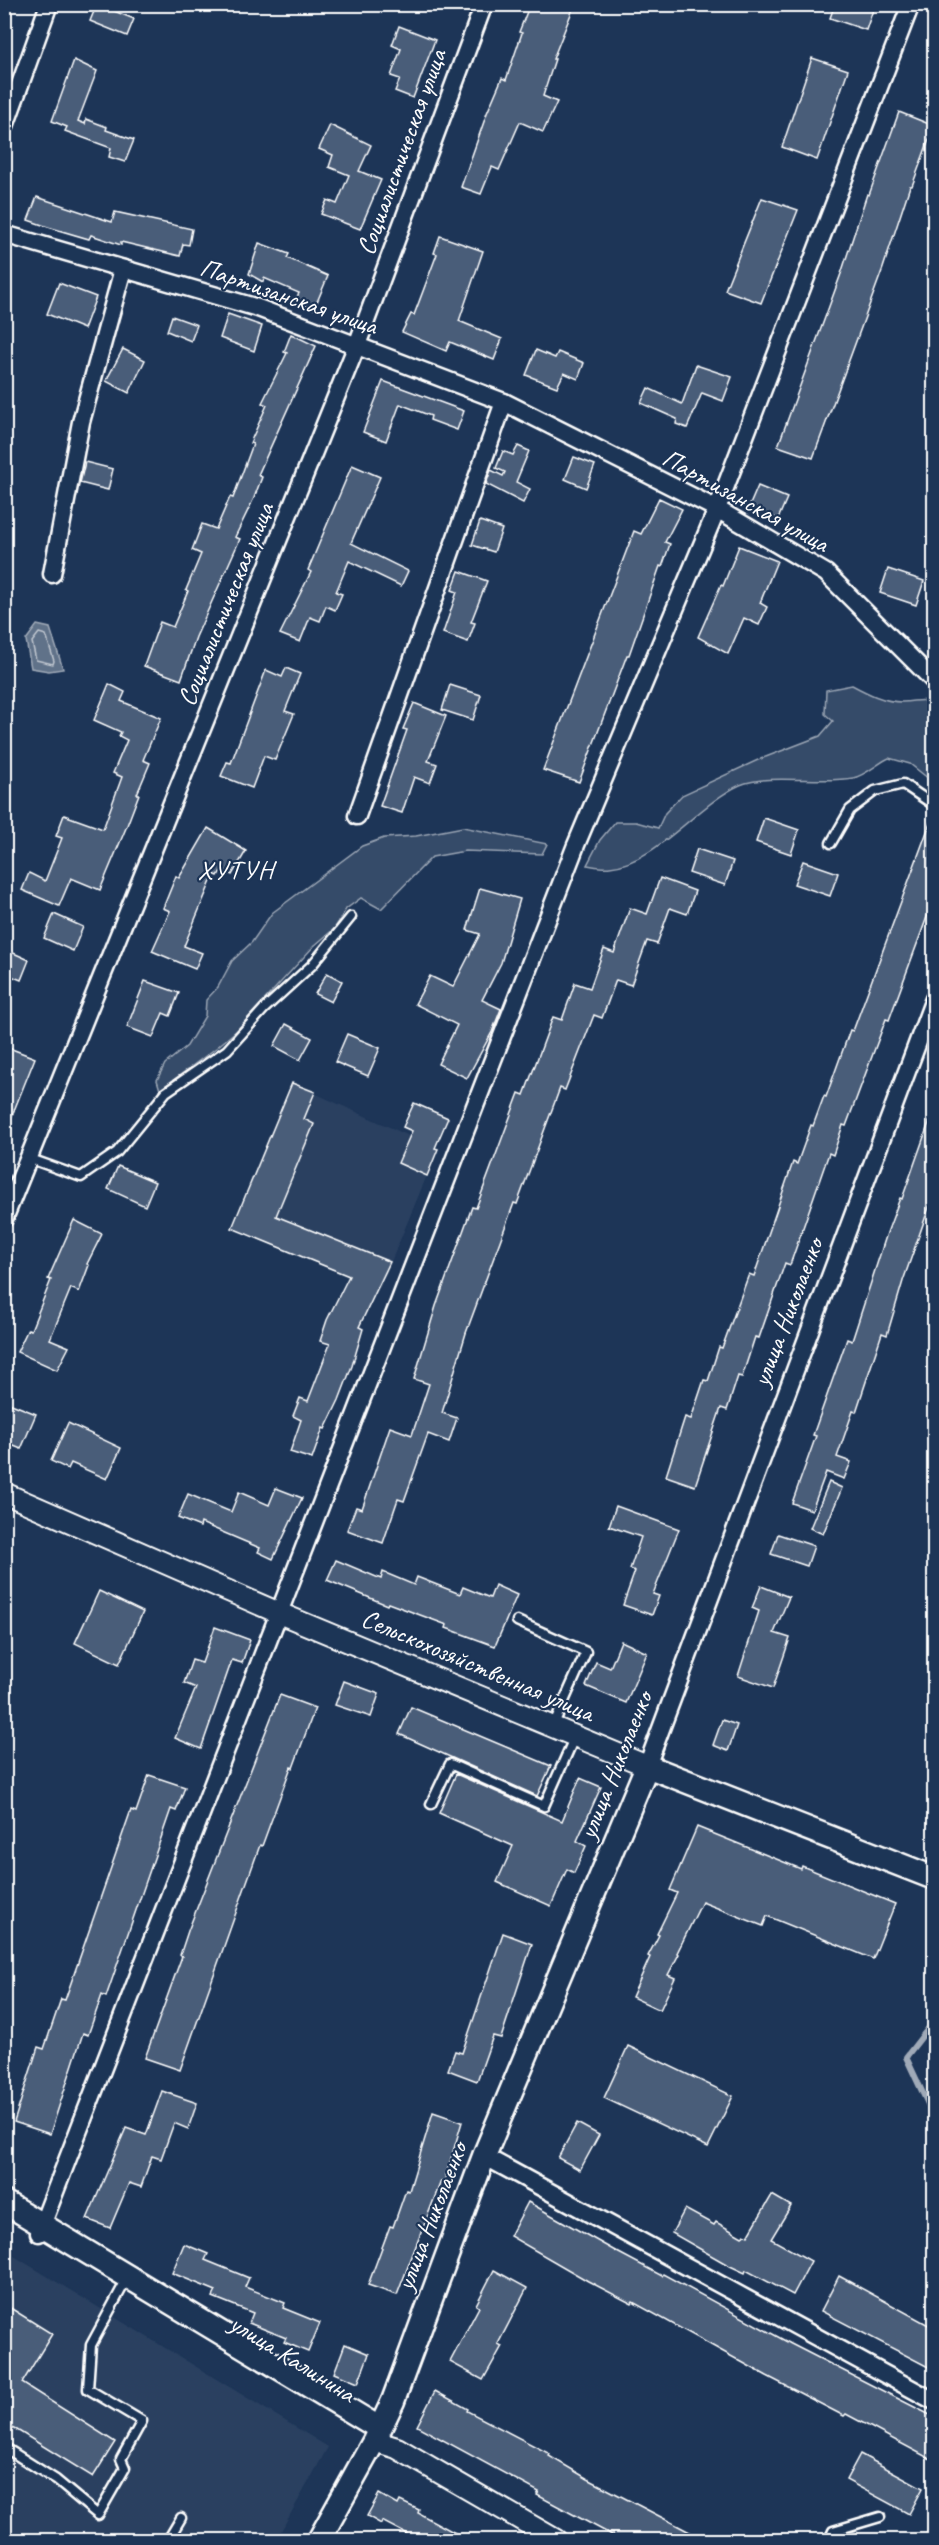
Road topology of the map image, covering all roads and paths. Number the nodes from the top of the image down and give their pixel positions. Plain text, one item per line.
1 (49, 4) edge
2 (484, 4) edge
3 (910, 4) edge
4 (4, 129) edge
5 (4, 234) edge
6 (123, 269) junction
7 (357, 345) junction
8 (504, 402) junction
9 (717, 509) junction
10 (52, 573) dead end
11 (934, 681) edge
12 (934, 805) edge
13 (357, 816) dead end
14 (831, 843) dead end
15 (351, 917) dead end
16 (934, 999) edge
17 (28, 1158) junction
18 (4, 1219) edge
19 (4, 1493) edge
20 (279, 1613) junction
21 (517, 1621) dead end
22 (553, 1727) junction
23 (575, 1736) junction
24 (647, 1766) junction
25 (431, 1804) dead end
26 (934, 1878) edge
27 (484, 2156) junction
28 (4, 2202) edge
29 (4, 2213) edge
30 (40, 2229) junction
31 (123, 2286) junction
32 (934, 2400) edge
33 (372, 2432) junction
34 (4, 2446) edge
35 (880, 2517) dead end
36 (181, 2518) dead end
37 (168, 2541) edge
38 (305, 2541) edge
39 (319, 2541) edge
40 (556, 2541) edge
41 (829, 2541) edge

1 - 4 street
2 - 7 street, Социалистическая улица
3 - 9 street
5 - 6 street, Партизанская улица
6 - 7 street, Партизанская улица
6 - 10 street
7 - 8 street, Партизанская улица
7 - 17 street, Социалистическая улица
8 - 9 street, Партизанская улица
8 - 13 street
9 - 11 street, Партизанская улица
9 - 20 street
12 - 14 lane
15 - 17 lane
16 - 24 street, улица Николаенко
17 - 18 street, Социалистическая улица
19 - 20 street, Сельскохозяйственная улица
20 - 22 street, Сельскохозяйственная улица
20 - 30 street
21 - 22 lane
22 - 23 street, Сельскохозяйственная улица
23 - 24 street, Сельскохозяйственная улица
23 - 25 lane
24 - 26 main road, Сельскохозяйственная улица
24 - 27 main road, улица Николаенко
27 - 32 street
27 - 33 main road, улица Николаенко
28 - 30 main road
29 - 30 main road, улица Калинина
30 - 31 main road, улица Калинина
30 - 33 main road
31 - 33 main road, улица Калинина
31 - 34 lane
33 - 38 main road, улица Николаенко
33 - 39 main road, улица Николаенко
33 - 40 street
35 - 41 lane
36 - 37 lane

